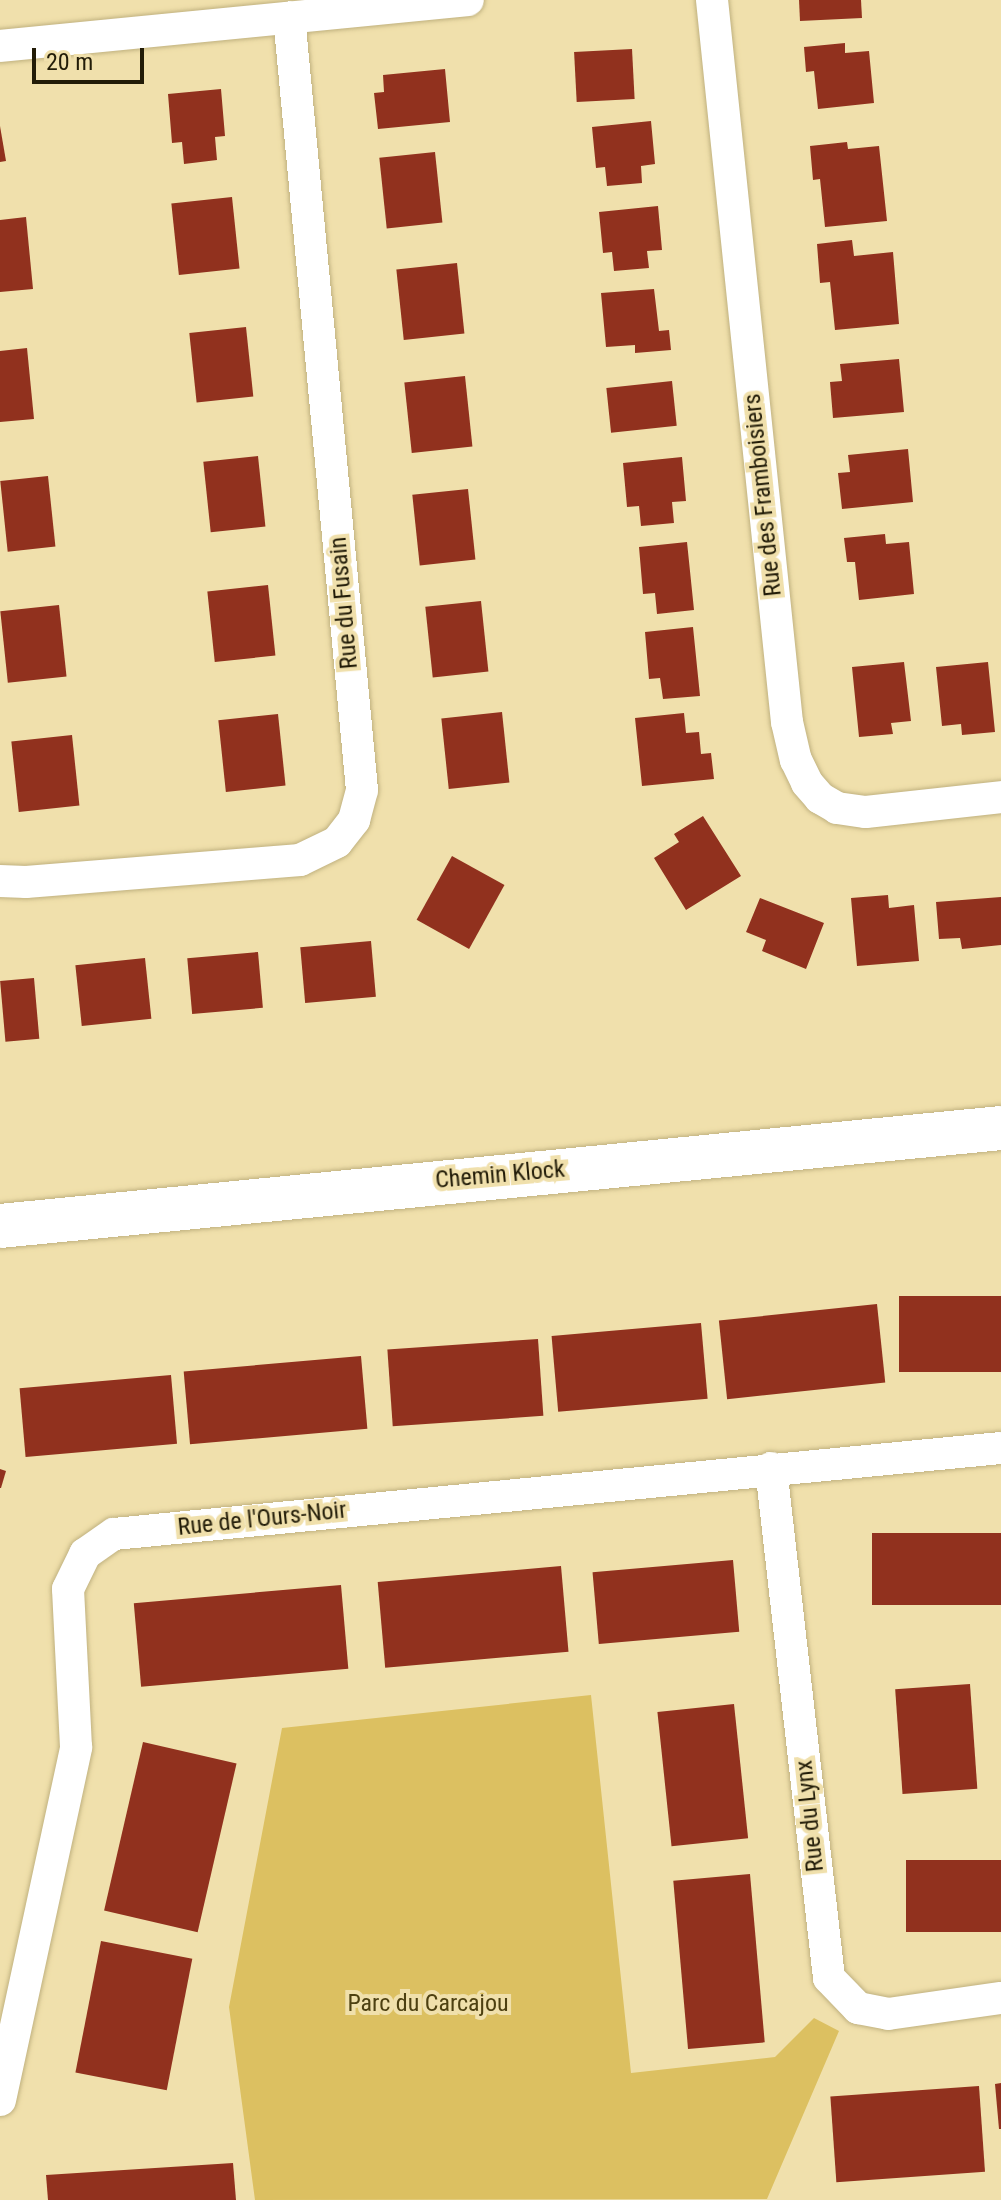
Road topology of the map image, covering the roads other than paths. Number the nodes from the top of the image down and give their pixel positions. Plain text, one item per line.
1 (468, 0) edge
2 (712, 0) edge
3 (289, 17) junction
4 (0, 46) edge
5 (1001, 797) edge
6 (0, 881) edge
7 (1001, 1128) edge
8 (0, 1226) edge
9 (1001, 1448) edge
10 (771, 1468) junction
11 (1001, 1998) edge
12 (0, 2100) edge

1 - 3 street
2 - 5 street, Rue des Framboisiers
3 - 4 street
3 - 6 street, Rue du Fusain
7 - 8 main road, Chemin Klock
9 - 10 street, Rue de l'Ours-Noir
10 - 11 street, Rue du Lynx
10 - 12 street, Rue de l'Ours-Noir

